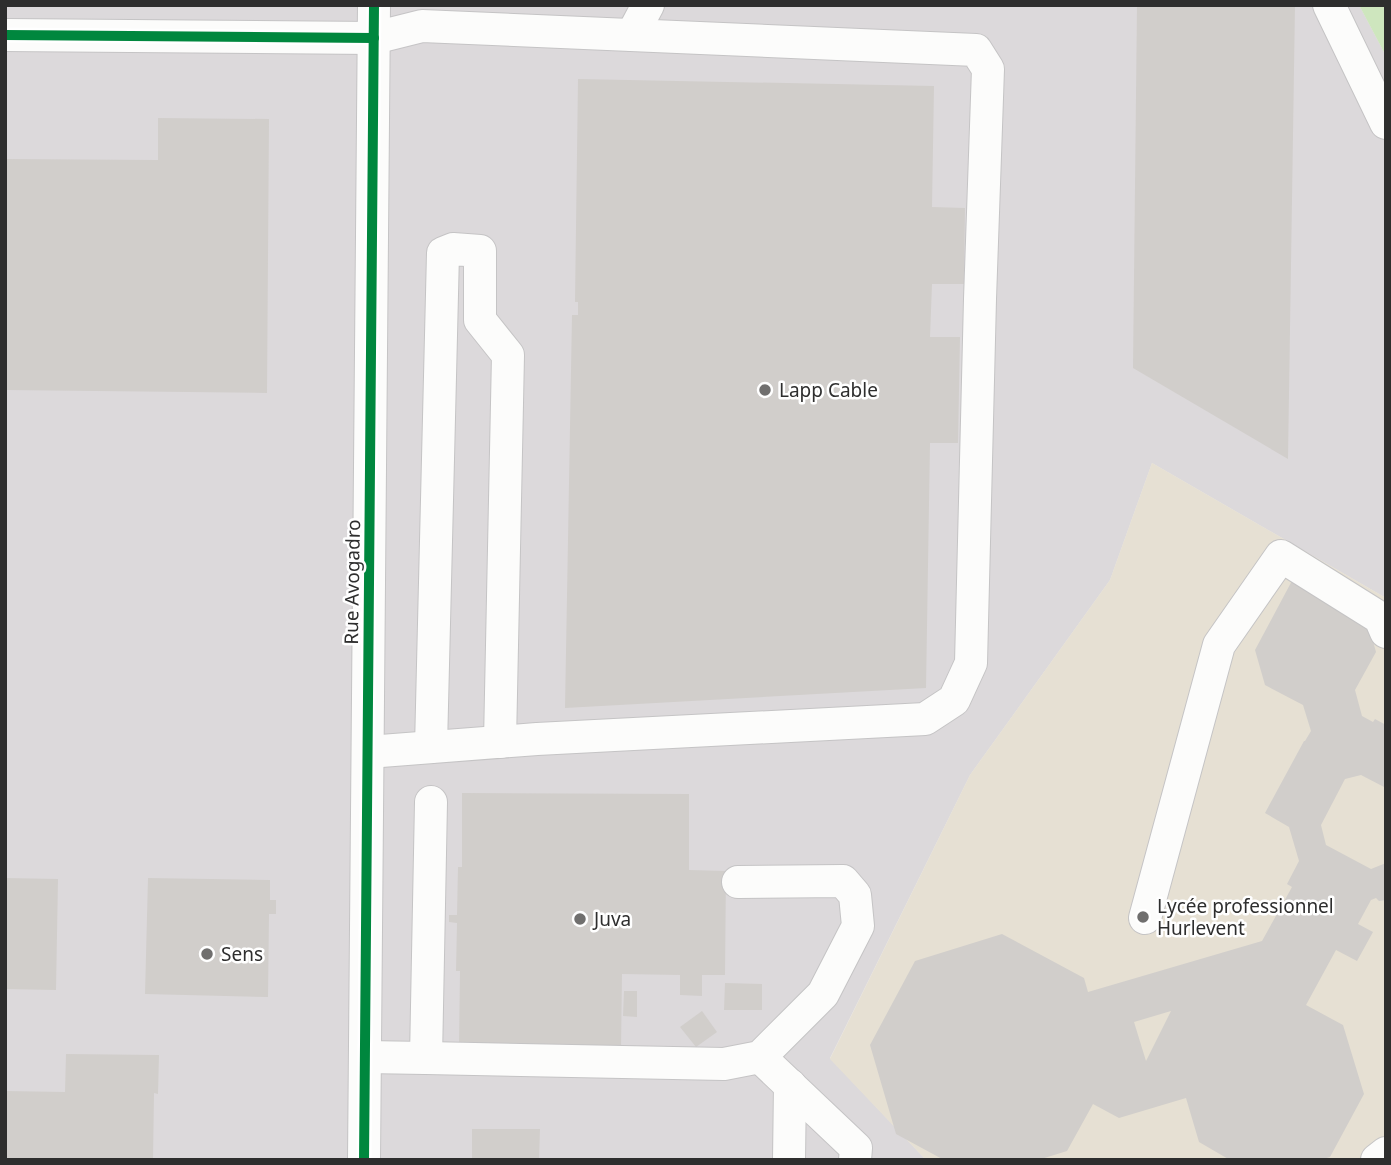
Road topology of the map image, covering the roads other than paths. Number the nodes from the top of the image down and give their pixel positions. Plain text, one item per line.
1 (374, 5) edge
2 (648, 5) edge
3 (1329, 5) edge
4 (632, 35) junction
5 (5, 36) edge
6 (374, 38) junction
7 (1386, 123) edge
8 (1386, 632) edge
9 (500, 742) junction
10 (431, 747) junction
11 (368, 752) junction
12 (431, 802) dead end
13 (738, 882) dead end
14 (1145, 918) dead end
15 (365, 1057) junction
16 (760, 1057) junction
17 (426, 1058) junction
18 (790, 1085) junction
19 (1386, 1153) edge
20 (364, 1160) edge
21 (789, 1160) edge
22 (855, 1160) edge
23 (1377, 1160) edge

1 - 6 street, Rue Avogadro
2 - 4 street
3 - 7 street
4 - 6 street
4 - 9 street
5 - 6 street
6 - 11 street, Rue Avogadro
8 - 14 street
9 - 10 street
9 - 10 street
10 - 11 street
11 - 15 street, Rue Avogadro
12 - 17 street
13 - 16 street
15 - 17 street
15 - 20 street, Rue Avogadro
16 - 17 street
16 - 18 street
18 - 21 street
18 - 22 street
19 - 23 street

